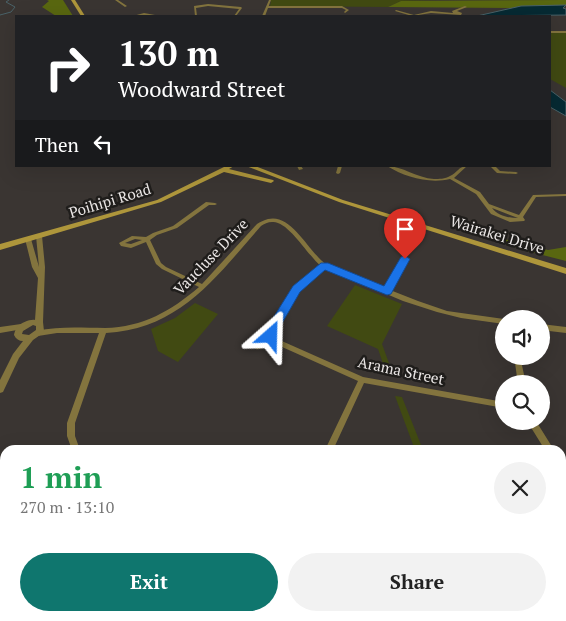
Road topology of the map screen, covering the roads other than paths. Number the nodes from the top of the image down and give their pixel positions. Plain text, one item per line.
1 (73, 0) edge
2 (116, 0) edge
3 (270, 0) edge
4 (126, 6) dead end
5 (267, 7) junction
6 (466, 7) dead end
7 (396, 11) dead end
8 (345, 12) dead end
9 (82, 15) edge
10 (196, 15) edge
11 (236, 15) edge
12 (263, 15) edge
13 (410, 15) edge
14 (418, 15) edge
15 (551, 32) edge
16 (566, 32) edge
17 (229, 167) edge
18 (252, 167) edge
19 (340, 167) edge
20 (392, 167) edge
21 (464, 167) edge
22 (493, 167) edge
23 (223, 170) junction
24 (338, 173) dead end
25 (516, 174) dead end
26 (451, 178) junction
27 (310, 190) junction
28 (566, 195) edge
29 (199, 210) dead end
30 (39, 236) junction
31 (28, 239) junction
32 (0, 247) edge
33 (405, 259) dead end
34 (324, 266) junction
35 (566, 271) edge
36 (41, 277) junction
37 (202, 286) junction
38 (387, 291) junction
39 (39, 308) junction
40 (495, 321) edge
41 (39, 327) junction
42 (550, 328) edge
43 (2, 330) edge
44 (22, 330) junction
45 (566, 330) edge
46 (103, 331) junction
47 (271, 336) junction
48 (30, 338) junction
49 (258, 347) dead end
50 (16, 356) junction
51 (362, 380) junction
52 (0, 389) edge
53 (495, 403) edge
54 (537, 430) edge
55 (74, 445) edge
56 (331, 445) edge
57 (547, 445) edge

1 - 9 main road
2 - 4 street
3 - 5 street
5 - 8 street
5 - 12 street
6 - 14 street
7 - 13 street
10 - 11 street
15 - 16 street
17 - 23 main road, Poihipi Road
18 - 27 main road, Wairakei Drive
19 - 24 street
20 - 26 street
21 - 26 street
22 - 25 street
23 - 27 main road
23 - 30 main road, Poihipi Road
26 - 28 street
27 - 35 main road, Wairakei Drive
29 - 37 street
30 - 31 main road, Poihipi Road
30 - 36 street
31 - 32 main road, Poihipi Road
31 - 36 street
33 - 38 street
34 - 37 street, Vaucluse Drive
34 - 38 street
34 - 47 street
36 - 39 street
37 - 46 street, Vaucluse Drive
38 - 40 street
39 - 41 street
39 - 44 street
41 - 44 street
41 - 46 street, Vaucluse Drive
41 - 48 street
42 - 45 street
43 - 44 street
44 - 48 street
44 - 50 street
46 - 55 street
47 - 49 street
47 - 51 street, Arama Street
48 - 50 street
50 - 52 street
51 - 53 street, Arama Street
51 - 56 street
54 - 57 street

